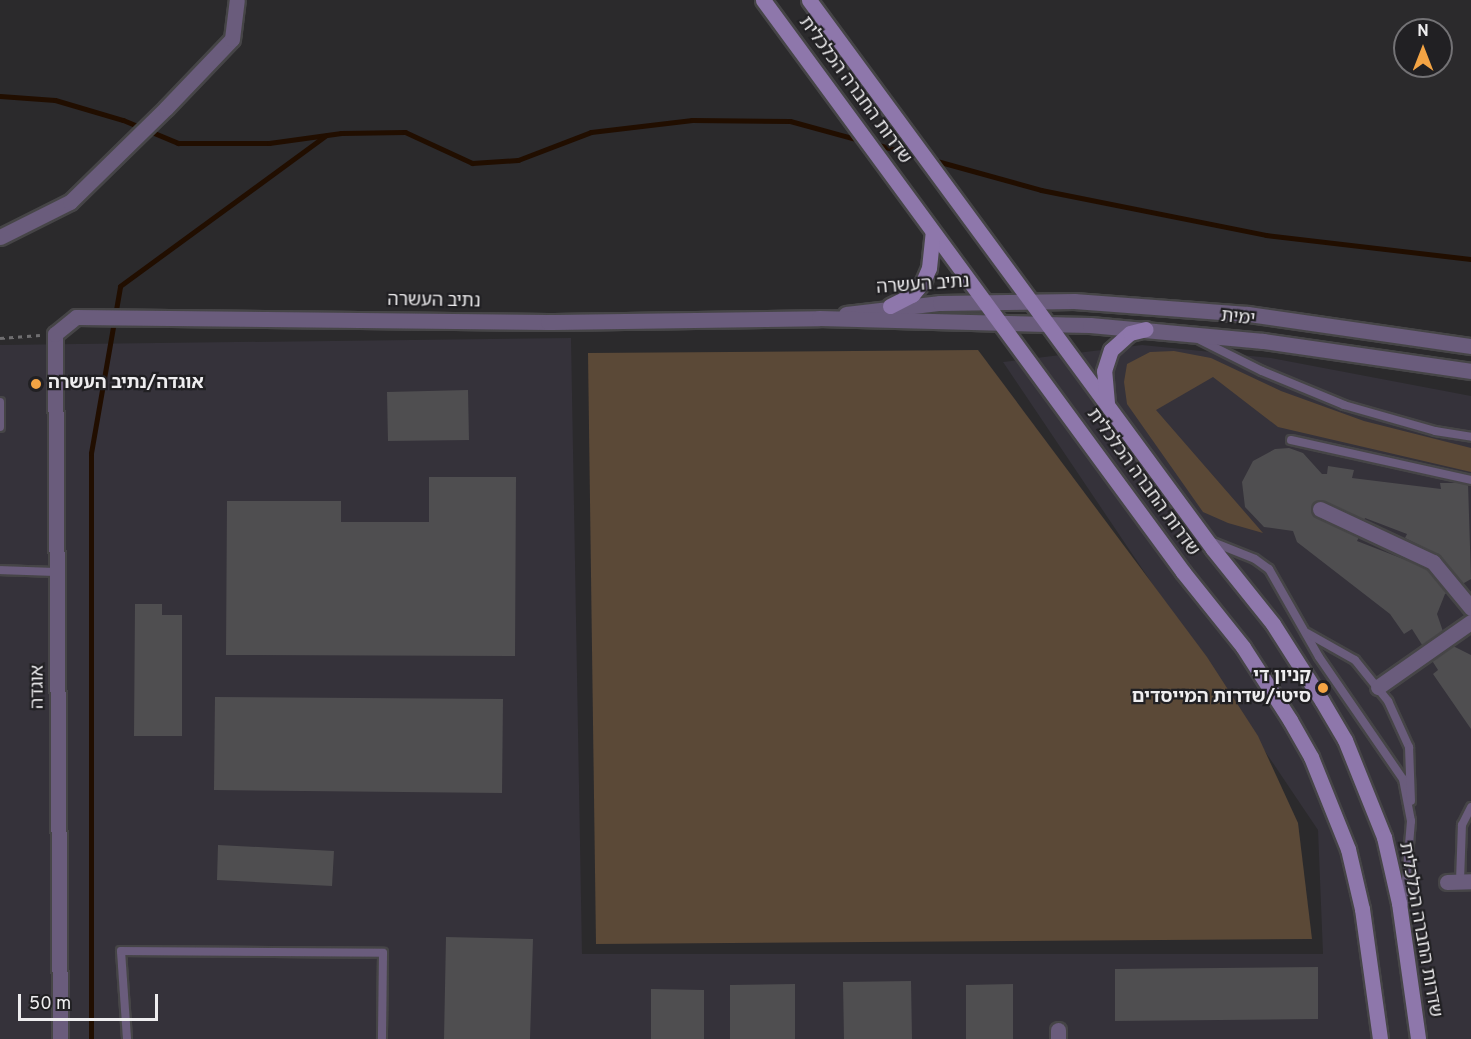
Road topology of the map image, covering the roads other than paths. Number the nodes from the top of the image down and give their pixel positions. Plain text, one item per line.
1 (237, 0) edge
2 (763, 0) edge
3 (809, 0) edge
4 (933, 232) junction
5 (0, 237) edge
6 (984, 301) junction
7 (1030, 301) junction
8 (890, 306) junction
9 (819, 318) junction
10 (1000, 323) junction
11 (1047, 323) junction
12 (1146, 328) junction
13 (1185, 332) junction
14 (56, 334) joint
15 (1471, 345) edge
16 (1471, 371) edge
17 (0, 402) edge
18 (1107, 405) junction
19 (0, 427) edge
20 (1471, 437) edge
21 (1292, 440) dead end
22 (1471, 480) edge
23 (1320, 509) dead end
24 (1206, 540) junction
25 (0, 570) edge
26 (58, 572) junction
27 (1471, 608) edge
28 (1471, 622) edge
29 (1306, 633) junction
30 (1378, 687) junction
31 (1471, 807) edge
32 (1411, 821) junction
33 (1460, 881) edge
34 (1402, 930) junction
35 (60, 1039) edge
36 (127, 1039) edge
37 (382, 1039) edge
38 (1380, 1039) edge
39 (1418, 1039) edge

1 - 5 street
2 - 4 main road, שדרות החברה הכלכלית
3 - 7 main road, שדרות החברה הכלכלית
4 - 6 main road, שדרות החברה הכלכלית
4 - 8 main road
6 - 7 street, נתיב העשרה
6 - 8 street, נתיב העשרה
6 - 10 main road, שדרות החברה הכלכלית
7 - 11 main road, שדרות החברה הכלכלית
7 - 15 street, ימית
8 - 9 street, נתיב העשרה
9 - 10 street, נתיב העשרה
9 - 14 street, נתיב העשרה
10 - 11 street, ימית
10 - 38 main road, שדרות החברה הכלכלית
11 - 12 street, ימית
11 - 18 main road, שדרות החברה הכלכלית
12 - 13 street, ימית
12 - 18 main road
13 - 16 street, ימית
13 - 20 lane
14 - 26 street, אוגדה
17 - 19 lane
18 - 24 main road, שדרות החברה הכלכלית
21 - 22 lane
23 - 27 street
24 - 29 lane
24 - 34 main road, שדרות החברה הכלכלית
25 - 26 lane
26 - 35 street, אוגדה
28 - 30 street
29 - 30 lane
29 - 32 lane
30 - 32 lane
31 - 33 lane
32 - 34 lane
34 - 39 main road, שדרות החברה הכלכלית
36 - 37 lane

